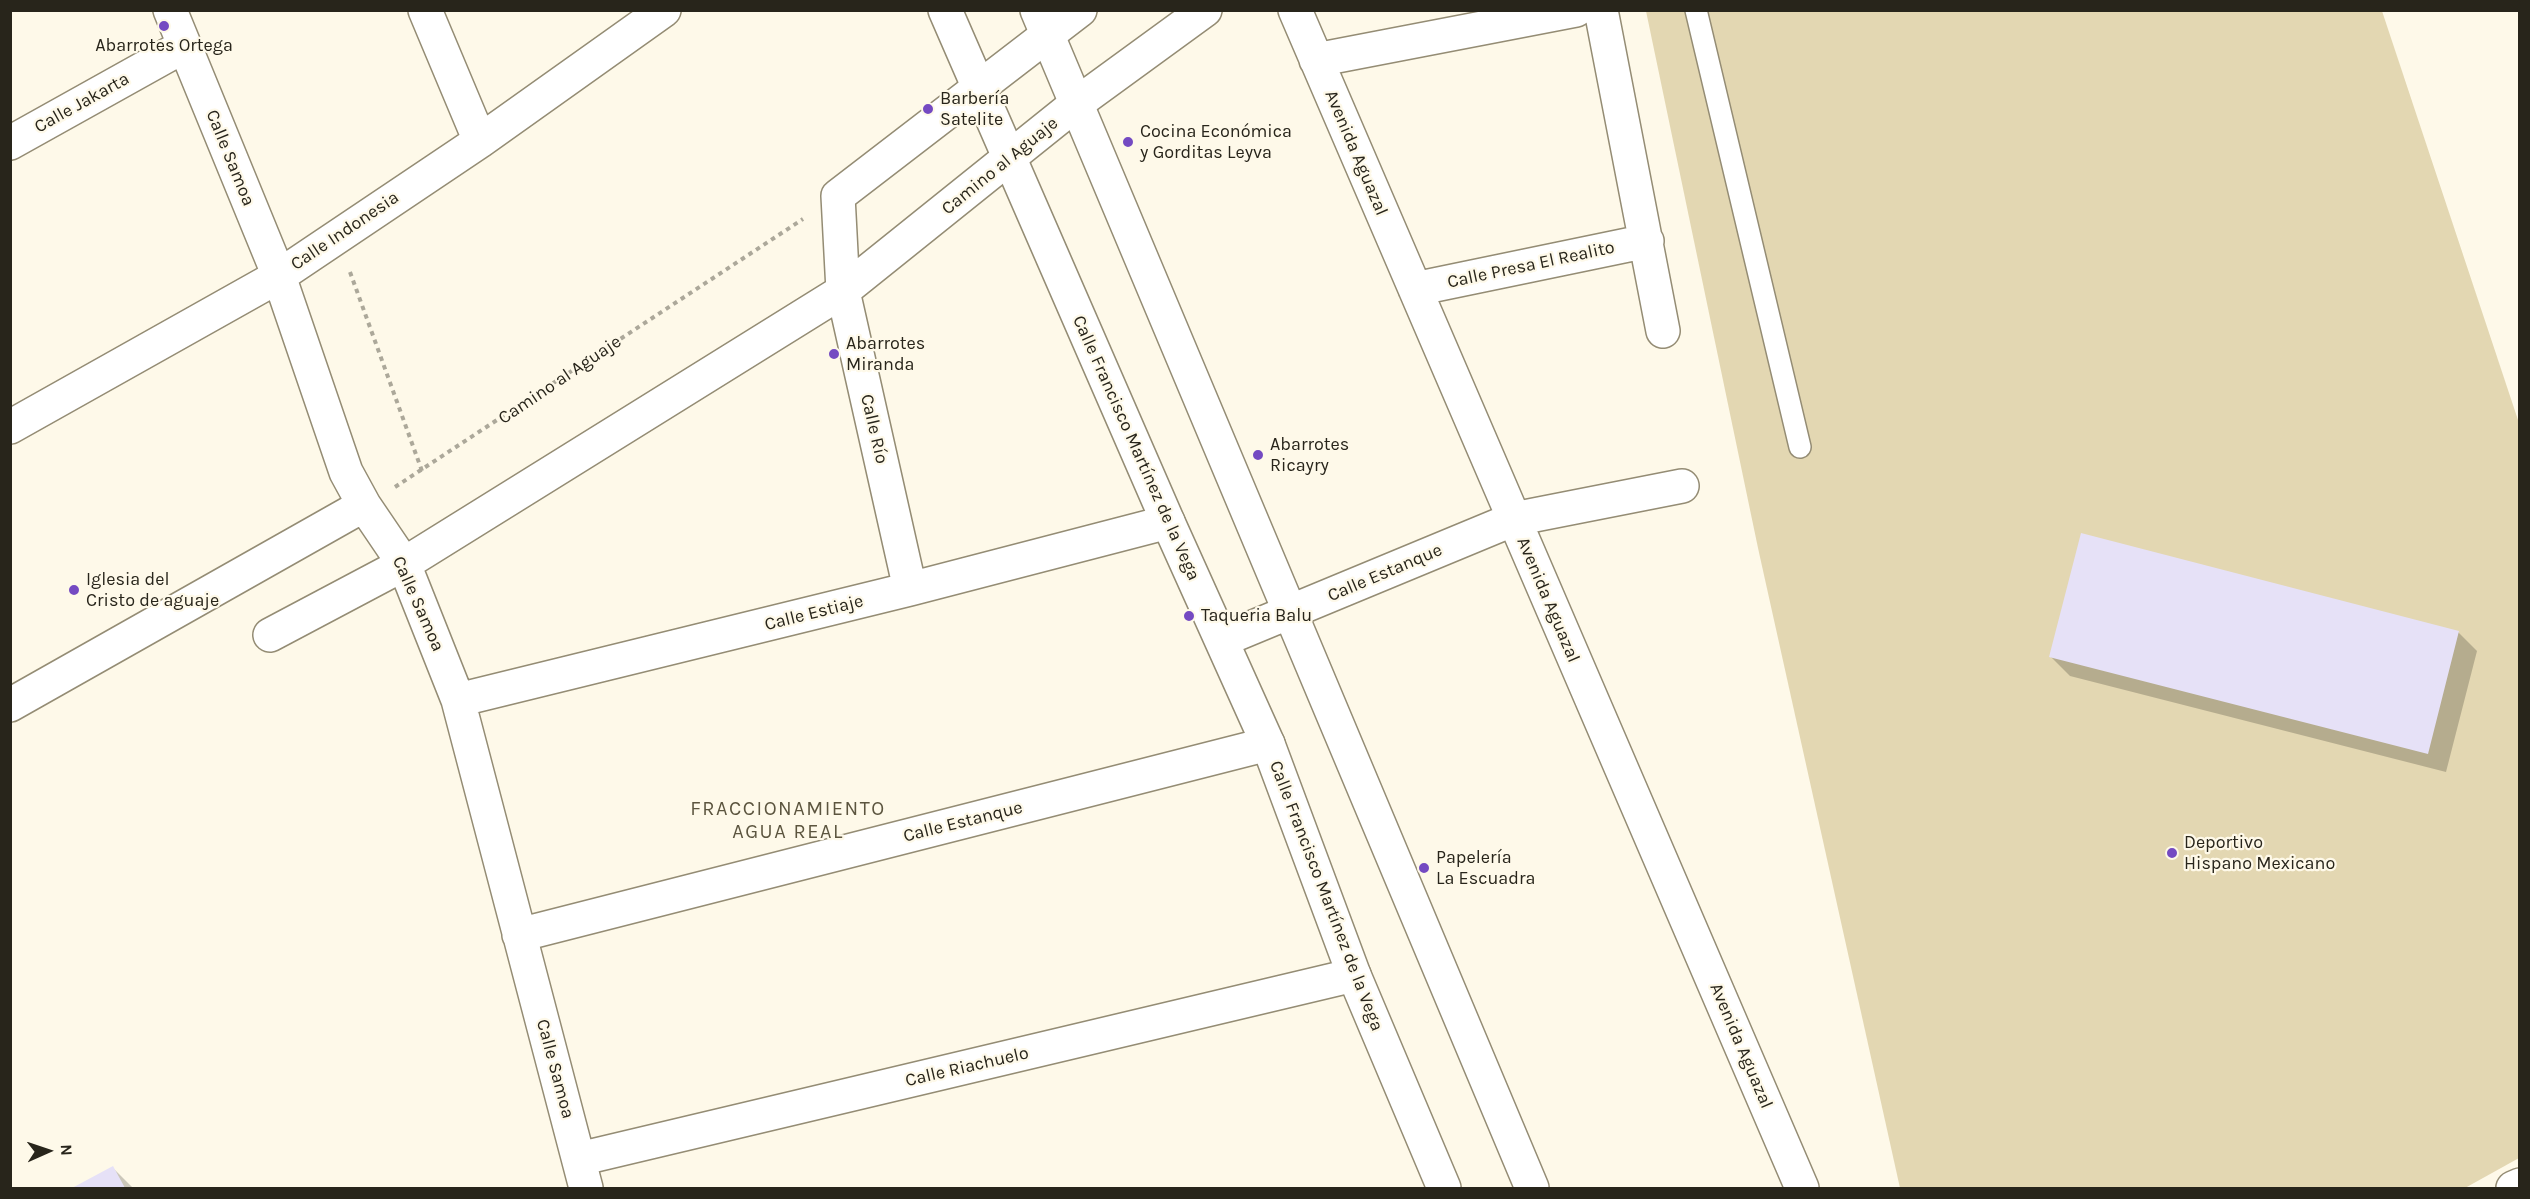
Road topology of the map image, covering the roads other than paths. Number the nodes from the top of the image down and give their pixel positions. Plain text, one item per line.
1 (170, 10) edge
2 (425, 10) edge
3 (664, 10) edge
4 (945, 10) edge
5 (1080, 10) edge
6 (1205, 10) edge
7 (1295, 10) edge
8 (1576, 10) edge
9 (1601, 10) edge
10 (1696, 10) edge
11 (1042, 23) edge
12 (184, 46) junction
13 (1316, 60) junction
14 (979, 88) junction
15 (1076, 104) junction
16 (480, 141) junction
17 (10, 143) edge
18 (1009, 159) junction
19 (1647, 241) junction
20 (279, 276) junction
21 (1415, 289) junction
22 (843, 291) junction
23 (1663, 331) dead end
24 (10, 427) edge
25 (1800, 447) dead end
26 (1682, 486) dead end
27 (364, 505) junction
28 (1514, 519) junction
29 (1168, 522) junction
30 (404, 564) junction
31 (910, 589) junction
32 (1290, 613) junction
33 (270, 635) dead end
34 (1222, 640) junction
35 (458, 700) junction
36 (10, 705) edge
37 (1268, 744) junction
38 (519, 934) junction
39 (1354, 975) junction
40 (582, 1174) edge
41 (2520, 1185) edge
42 (1443, 1188) edge
43 (1532, 1188) edge
44 (1802, 1188) edge
45 (2513, 1188) edge

1 - 12 street, Calle Samoa
2 - 16 street
3 - 16 street, Calle Indonesia
4 - 14 street, Calle Francisco Martínez de la Vega
5 - 11 street
6 - 15 street, Camino al Aguaje
7 - 13 street, Avenida Aguazal
8 - 13 street
9 - 19 street
10 - 25 lane
11 - 14 street
11 - 15 street
12 - 17 street, Calle Jakarta
12 - 20 street, Calle Samoa
13 - 21 street, Avenida Aguazal
14 - 18 street, Calle Francisco Martínez de la Vega
14 - 22 street, Calle Río
15 - 18 street, Camino al Aguaje
15 - 32 street
16 - 20 street, Calle Indonesia
18 - 22 street, Camino al Aguaje
18 - 29 street, Calle Francisco Martínez de la Vega
19 - 21 street, Calle Presa El Realito
19 - 23 street
20 - 24 street, Calle Indonesia
20 - 27 street, Calle Samoa
21 - 28 street, Avenida Aguazal
22 - 30 street, Camino al Aguaje
22 - 31 street, Calle Río
26 - 28 street, Calle Estanque
27 - 30 street, Calle Samoa
27 - 36 street
28 - 32 street, Calle Estanque
28 - 44 street, Avenida Aguazal
29 - 31 street, Calle Estiaje
29 - 34 street, Calle Francisco Martínez de la Vega
30 - 33 street, Camino al Aguaje
30 - 35 street, Calle Samoa
31 - 35 street, Calle Estiaje
32 - 34 street, Calle Estanque
32 - 43 street
34 - 37 street, Calle Francisco Martínez de la Vega
35 - 38 street, Calle Samoa
37 - 38 street, Calle Estanque
37 - 39 street, Calle Francisco Martínez de la Vega
38 - 40 street, Calle Samoa
39 - 40 street, Calle Riachuelo
39 - 42 street, Calle Francisco Martínez de la Vega
41 - 45 street

